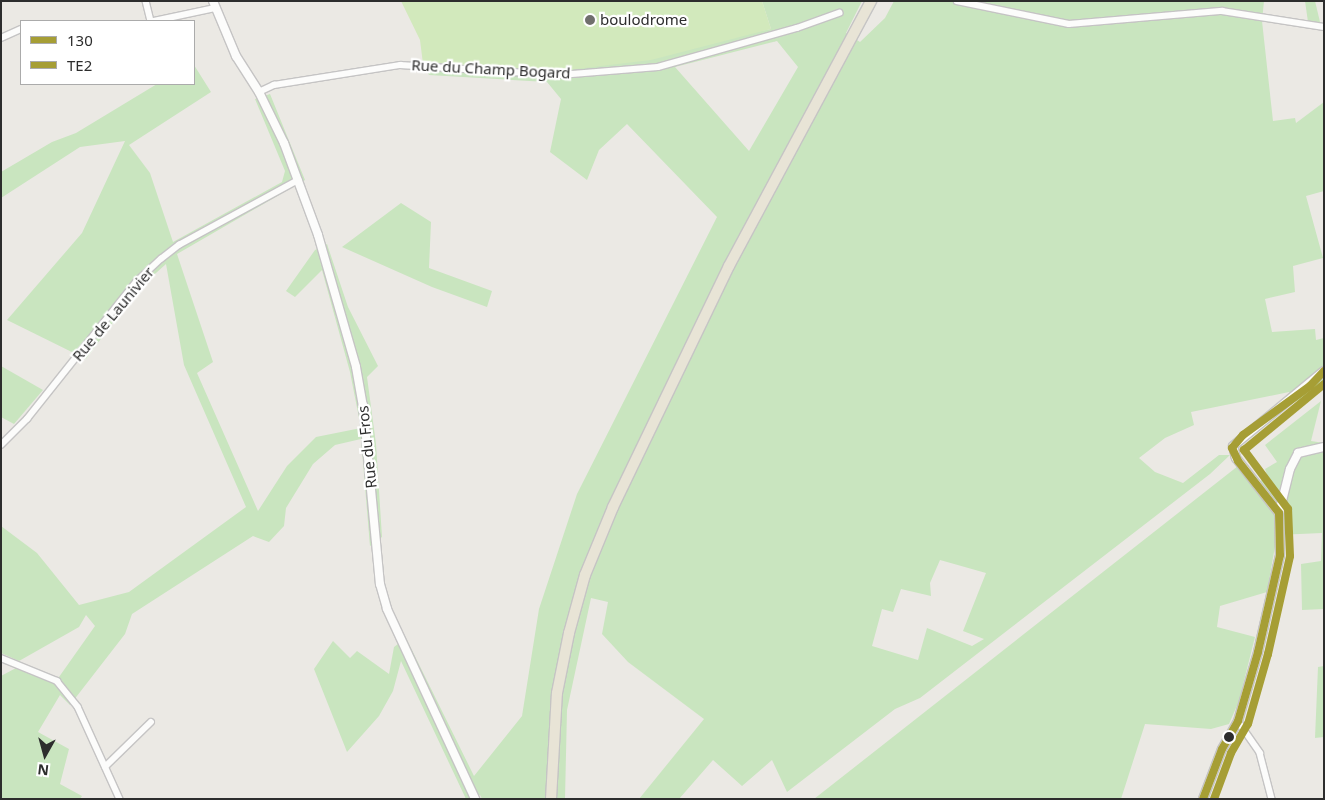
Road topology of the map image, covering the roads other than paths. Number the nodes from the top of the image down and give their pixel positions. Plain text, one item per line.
1 (146, 1) edge
2 (871, 1) edge
3 (879, 1) edge
4 (957, 1) edge
5 (214, 5) edge
6 (839, 13) dead end
7 (152, 20) edge
8 (156, 20) edge
9 (1324, 28) edge
10 (20, 30) edge
11 (1, 38) edge
12 (851, 42) junction
13 (259, 92) junction
14 (298, 180) junction
15 (1324, 371) edge
16 (1, 445) edge
17 (1324, 447) edge
18 (1279, 513) junction
19 (1, 658) edge
20 (1238, 721) junction
21 (151, 722) dead end
22 (105, 767) junction
23 (120, 799) edge
24 (475, 799) edge
25 (551, 799) edge
26 (1203, 799) edge
27 (1272, 799) edge

1 - 7 street
2 - 12 highway
3 - 12 highway
4 - 9 street
5 - 8 street
5 - 13 street, Rue du Fros
6 - 13 street, Rue du Champ Bogard
10 - 11 street
12 - 25 highway
13 - 14 street, Rue du Fros
14 - 16 street, Rue de Launivier
14 - 24 street, Rue du Fros
15 - 18 street
17 - 18 street
18 - 20 street
19 - 22 street
20 - 26 street
20 - 27 street
21 - 22 street
22 - 23 street

